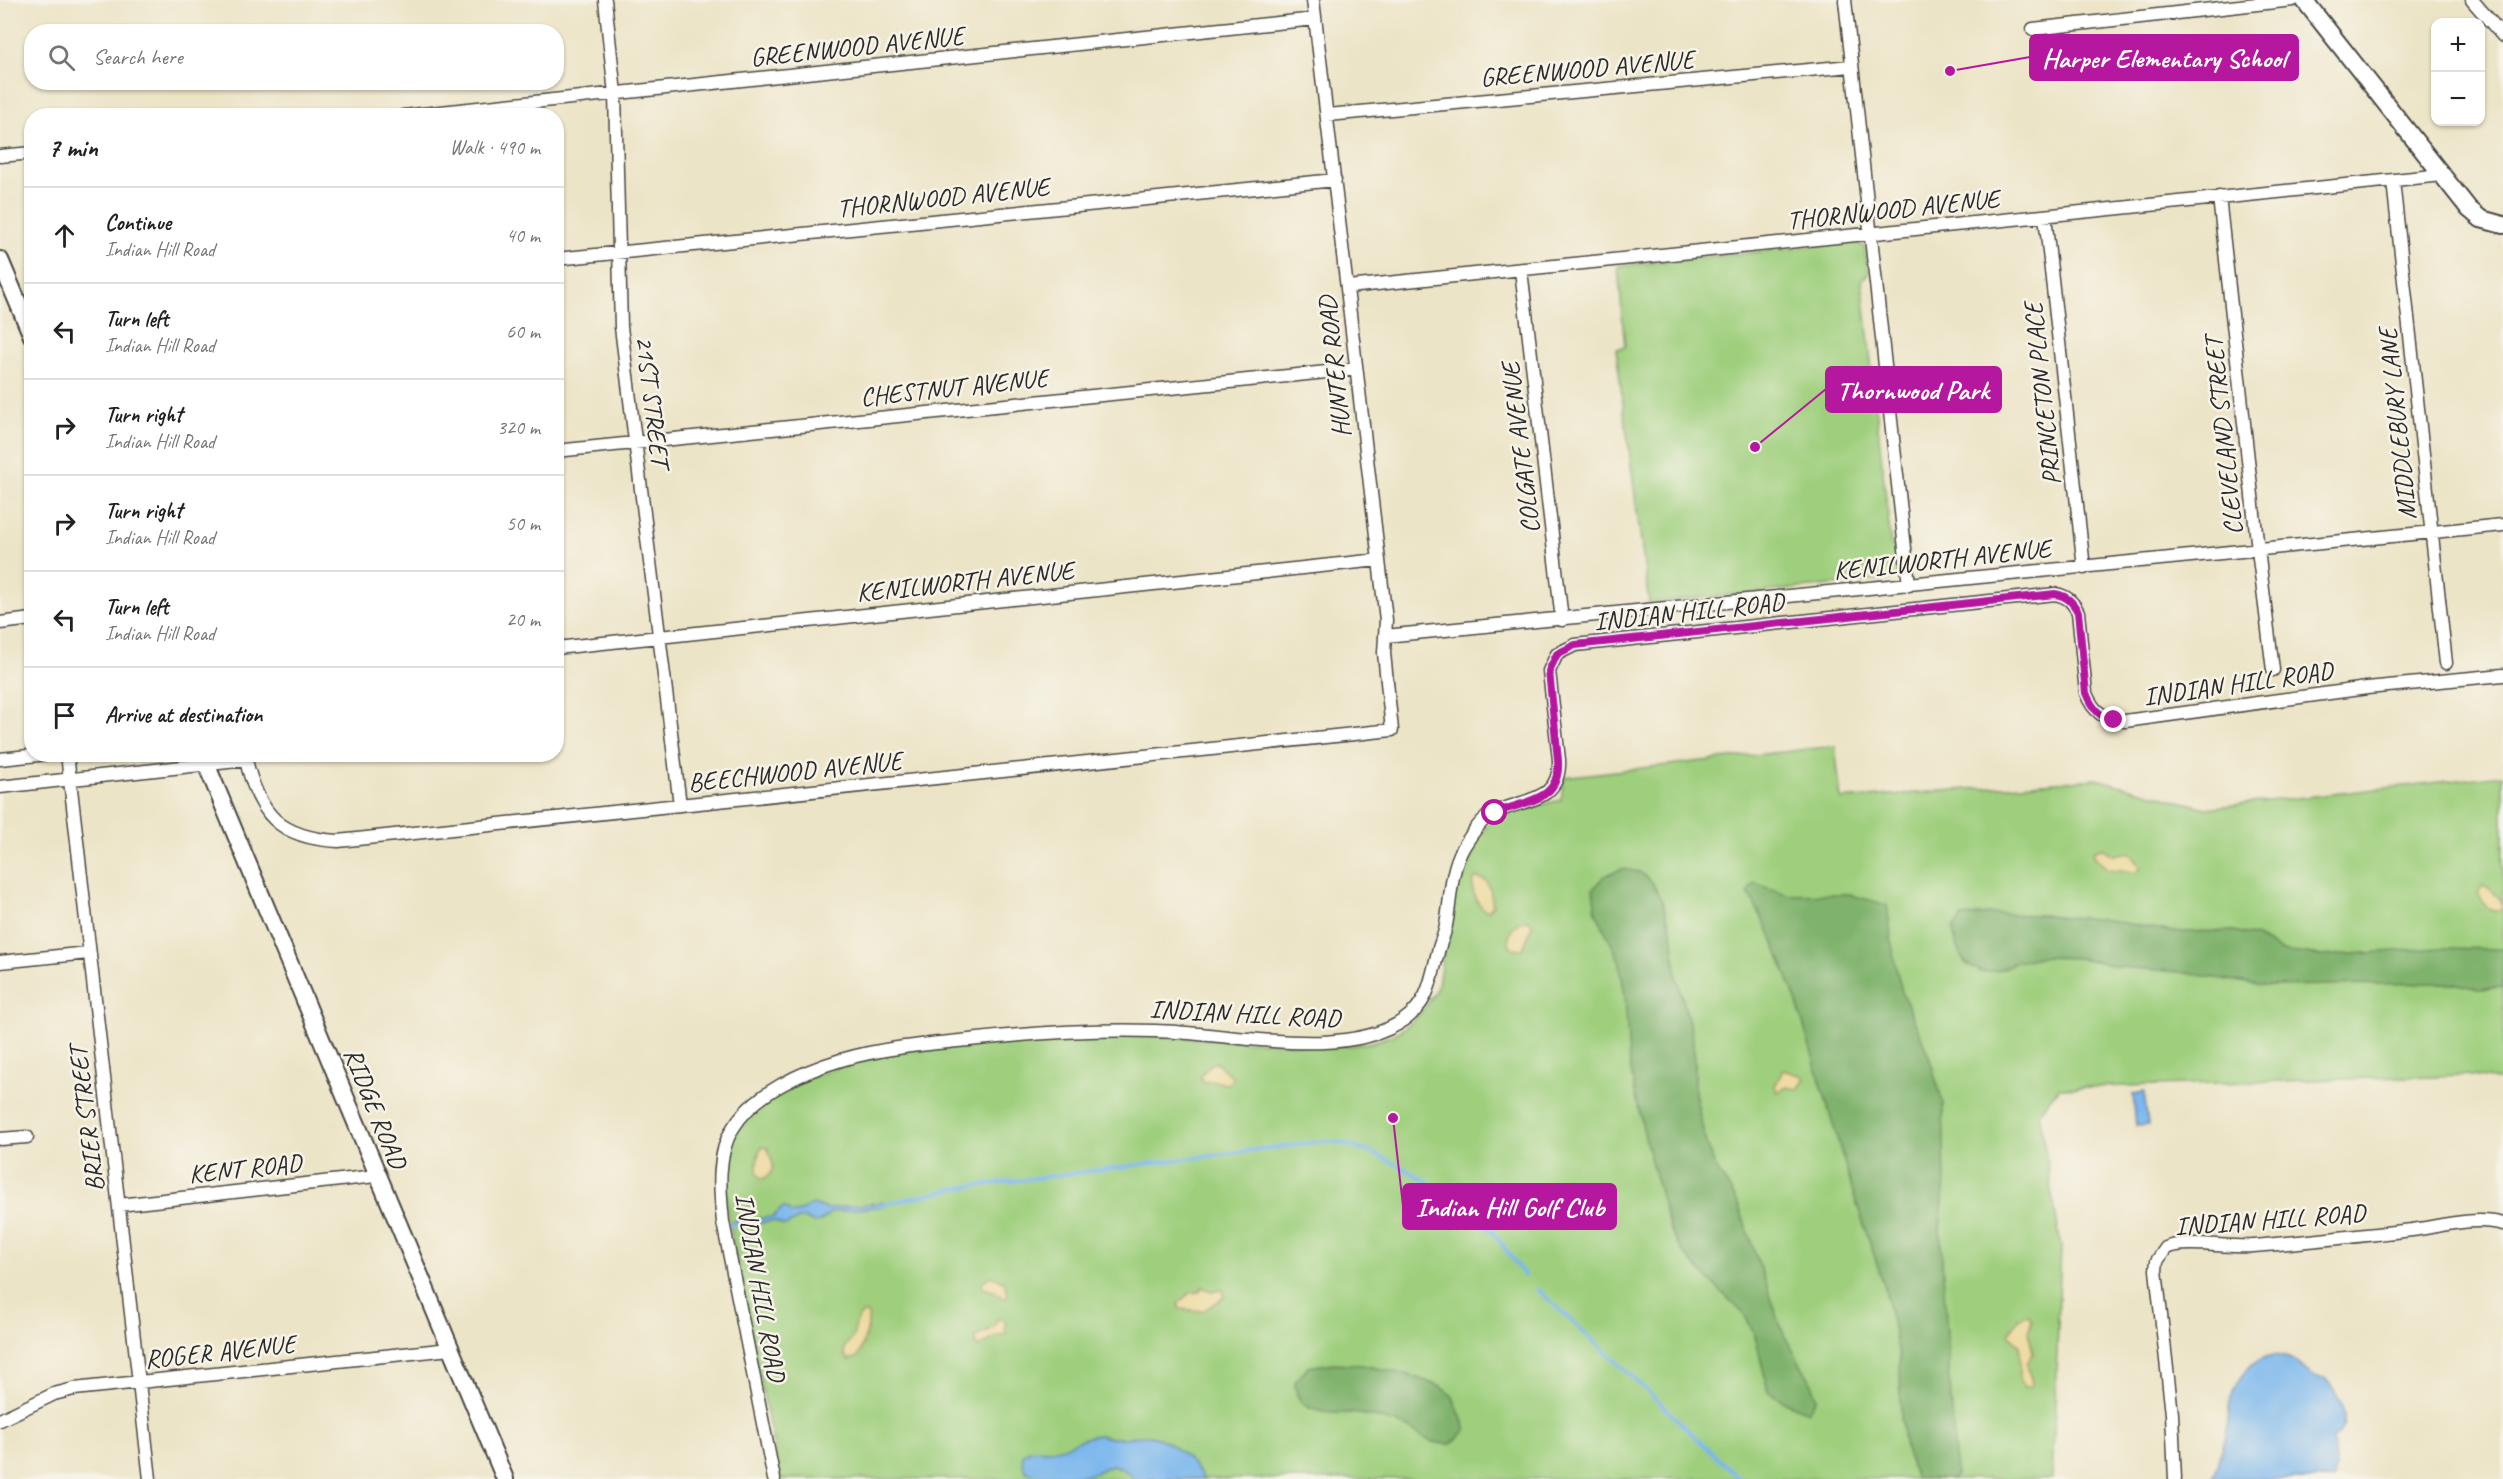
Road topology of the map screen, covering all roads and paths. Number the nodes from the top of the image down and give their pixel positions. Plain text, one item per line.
1 (605, 0) edge
2 (1313, 0) edge
3 (1845, 0) edge
4 (2293, 0) edge
5 (2304, 0) edge
6 (2472, 0) edge
7 (1315, 19) junction
8 (2033, 29) dead end
9 (2503, 36) edge
10 (1851, 66) junction
11 (615, 94) junction
12 (480, 108) edge
13 (1328, 115) junction
14 (24, 154) edge
15 (0, 156) edge
16 (2443, 175) junction
17 (1335, 180) junction
18 (2393, 181) junction
19 (2220, 197) junction
20 (2045, 216) junction
21 (2503, 225) edge
22 (1870, 234) junction
23 (619, 252) junction
24 (564, 258) edge
25 (0, 260) edge
26 (1521, 270) junction
27 (1348, 287) junction
28 (24, 311) edge
29 (1356, 369) junction
30 (636, 441) junction
31 (564, 450) edge
32 (2503, 525) edge
33 (2432, 532) junction
34 (2258, 550) junction
35 (1378, 560) junction
36 (2084, 568) junction
37 (1909, 585) junction
38 (24, 620) edge
39 (1562, 620) junction
40 (0, 623) edge
41 (1385, 636) junction
42 (659, 637) junction
43 (564, 647) edge
44 (2446, 663) dead end
45 (2273, 670) dead end
46 (2503, 675) edge
47 (1392, 730) joint
48 (24, 756) edge
49 (0, 759) edge
50 (68, 762) edge
51 (185, 762) edge
52 (205, 762) edge
53 (247, 762) edge
54 (69, 780) junction
55 (0, 787) edge
56 (680, 805) junction
57 (88, 952) junction
58 (0, 962) edge
59 (27, 1137) dead end
60 (0, 1139) edge
61 (376, 1176) junction
62 (119, 1205) junction
63 (2503, 1224) edge
64 (450, 1349) junction
65 (139, 1383) junction
66 (0, 1420) edge
67 (150, 1479) edge
68 (505, 1479) edge
69 (774, 1479) edge
70 (2175, 1479) edge

1 - 11 street, 21ST STREET
2 - 7 street, HUNTER ROAD
3 - 10 street
4 - 8 street
5 - 16 street
6 - 9 street
7 - 11 street, GREENWOOD AVENUE
7 - 13 street, HUNTER ROAD
10 - 13 street, GREENWOOD AVENUE
10 - 22 street
11 - 12 street, GREENWOOD AVENUE
11 - 23 street, 21ST STREET
13 - 17 street, HUNTER ROAD
14 - 15 street
16 - 18 street, THORNWOOD AVENUE
16 - 21 street
17 - 23 street, THORNWOOD AVENUE
17 - 27 street, HUNTER ROAD
18 - 19 street, THORNWOOD AVENUE
18 - 33 street, MIDDLEBURY LANE
19 - 20 street, THORNWOOD AVENUE
19 - 34 street, CLEVELAND STREET
20 - 22 street, THORNWOOD AVENUE
20 - 36 street, PRINCETON PLACE
22 - 26 street, THORNWOOD AVENUE
22 - 37 street
23 - 24 street, THORNWOOD AVENUE
23 - 30 street, 21ST STREET
25 - 28 street
26 - 27 street, THORNWOOD AVENUE
26 - 39 street, COLGATE AVENUE
27 - 29 street, HUNTER ROAD
29 - 30 street, CHESTNUT AVENUE
29 - 35 street, HUNTER ROAD
30 - 31 street, CHESTNUT AVENUE
30 - 42 street, 21ST STREET
32 - 33 street, KENILWORTH AVENUE
33 - 34 street, KENILWORTH AVENUE
33 - 44 street, MIDDLEBURY LANE
34 - 36 street, KENILWORTH AVENUE
34 - 45 street, CLEVELAND STREET
35 - 41 street, HUNTER ROAD
35 - 42 street, KENILWORTH AVENUE
36 - 37 street, KENILWORTH AVENUE
37 - 39 street, KENILWORTH AVENUE
38 - 40 street
39 - 41 street, KENILWORTH AVENUE
41 - 47 street, HUNTER ROAD
42 - 43 street, KENILWORTH AVENUE
42 - 56 street, 21ST STREET
46 - 69 street, INDIAN HILL ROAD
47 - 56 street, BEECHWOOD AVENUE
48 - 49 street
50 - 54 street, BRIER STREET
51 - 54 street
52 - 61 street, RIDGE ROAD
53 - 56 street, BEECHWOOD AVENUE
54 - 55 street
54 - 57 street, BRIER STREET
57 - 58 street
57 - 62 street, BRIER STREET
59 - 60 street
61 - 62 street, KENT ROAD
61 - 64 street, RIDGE ROAD
62 - 65 street, BRIER STREET
63 - 70 street, INDIAN HILL ROAD
64 - 65 street, ROGER AVENUE
64 - 68 street, RIDGE ROAD
65 - 66 street, ROGER AVENUE
65 - 67 street, BRIER STREET

